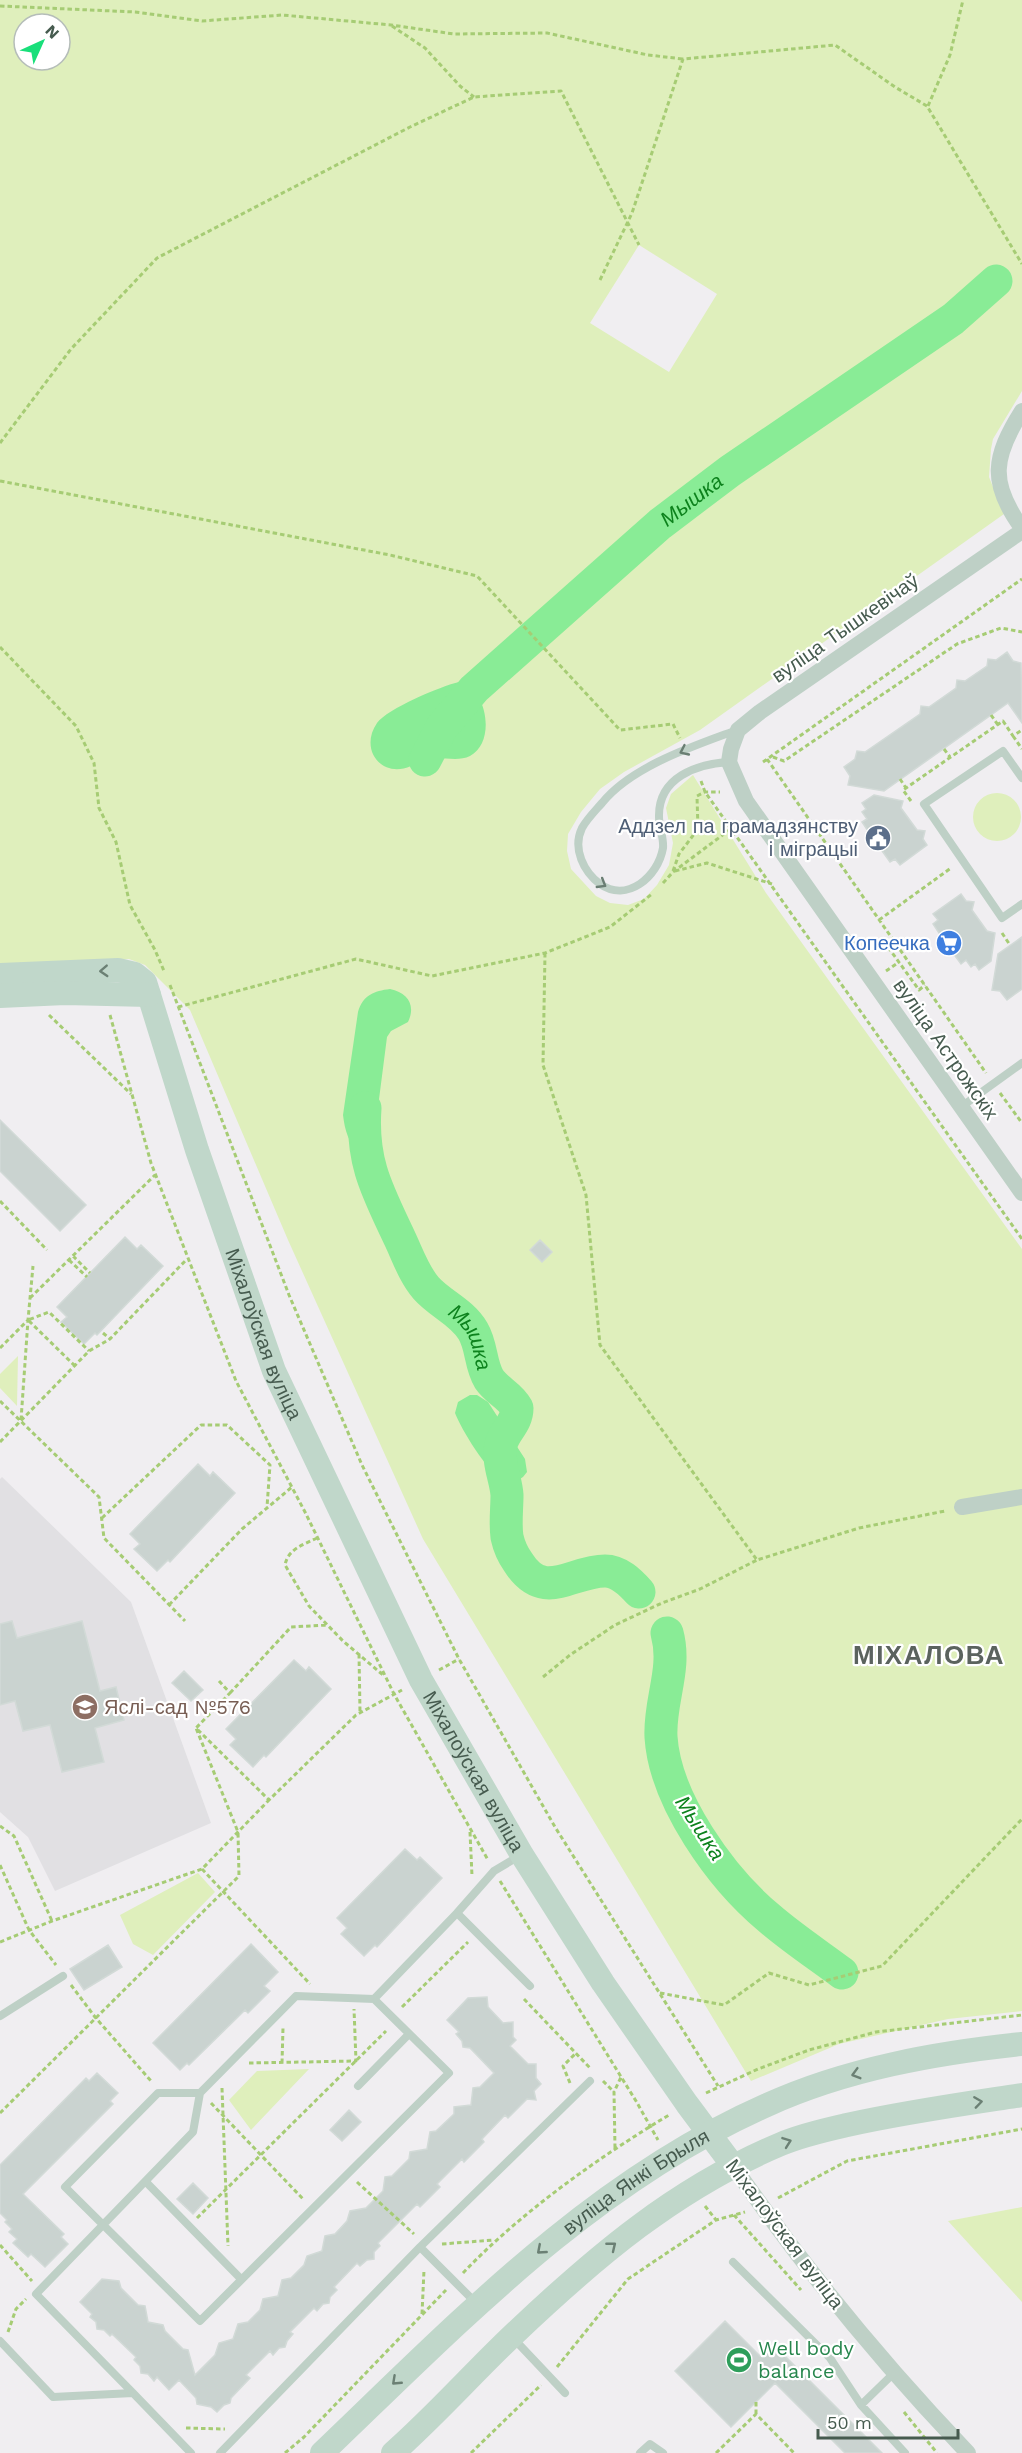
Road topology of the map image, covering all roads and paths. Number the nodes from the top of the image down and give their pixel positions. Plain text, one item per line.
1 (963, 0) edge
2 (0, 6) edge
3 (391, 25) junction
4 (683, 59) junction
5 (474, 97) junction
6 (927, 106) junction
7 (628, 223) junction
8 (639, 245) dead end
9 (1022, 264) edge
10 (600, 280) dead end
11 (1022, 411) edge
12 (0, 443) edge
13 (0, 481) edge
14 (1022, 530) edge
15 (1022, 579) edge
16 (1022, 632) edge
17 (0, 647) edge
18 (991, 715) dead end
19 (998, 725) junction
20 (738, 730) junction
21 (1022, 730) edge
22 (1013, 736) junction
23 (944, 748) dead end
24 (685, 749) junction
25 (1022, 749) edge
26 (772, 756) junction
27 (950, 758) junction
28 (767, 759) junction
29 (729, 762) junction
30 (763, 762) dead end
31 (1022, 778) edge
32 (900, 779) dead end
33 (906, 788) junction
34 (705, 792) junction
35 (720, 792) dead end
36 (914, 806) dead end
37 (732, 828) junction
38 (947, 871) dead end
39 (673, 872) junction
40 (772, 884) junction
41 (660, 885) dead end
42 (654, 891) dead end
43 (1022, 904) edge
44 (879, 920) junction
45 (996, 925) dead end
46 (1008, 928) dead end
47 (1002, 933) junction
48 (895, 942) junction
49 (1010, 945) dead end
50 (545, 953) junction
51 (0, 975) edge
52 (925, 985) junction
53 (149, 995) junction
54 (0, 996) edge
55 (179, 1007) junction
56 (47, 1014) dead end
57 (1022, 1063) edge
58 (994, 1084) junction
59 (132, 1095) dead end
60 (961, 1107) junction
61 (1022, 1123) edge
62 (156, 1174) dead end
63 (1022, 1193) edge
64 (0, 1201) edge
65 (1022, 1239) edge
66 (47, 1250) dead end
67 (73, 1256) junction
68 (188, 1258) dead end
69 (69, 1260) junction
70 (33, 1266) dead end
71 (90, 1273) dead end
72 (87, 1277) dead end
73 (30, 1298) junction
74 (28, 1320) junction
75 (103, 1333) dead end
76 (109, 1338) junction
77 (0, 1348) edge
78 (89, 1351) junction
79 (75, 1366) junction
80 (0, 1401) edge
81 (21, 1421) junction
82 (0, 1442) edge
83 (292, 1487) dead end
84 (1022, 1497) edge
85 (267, 1507) junction
86 (962, 1508) joint
87 (102, 1518) junction
88 (317, 1538) dead end
89 (757, 1560) junction
90 (169, 1605) junction
91 (185, 1622) dead end
92 (328, 1625) junction
93 (359, 1654) junction
94 (385, 1677) dead end
95 (543, 1677) dead end
96 (219, 1681) dead end
97 (230, 1693) junction
98 (394, 1694) dead end
99 (360, 1712) junction
100 (196, 1728) junction
101 (269, 1800) junction
102 (1022, 1819) edge
103 (0, 1826) edge
104 (470, 1830) dead end
105 (238, 1832) junction
106 (522, 1855) junction
107 (0, 1865) edge
108 (202, 1869) junction
109 (472, 1884) dead end
110 (221, 1892) junction
111 (457, 1913) junction
112 (52, 1921) junction
113 (29, 1930) junction
114 (469, 1941) dead end
115 (0, 1942) edge
116 (63, 1976) junction
117 (530, 1986) dead end
118 (518, 1993) dead end
119 (660, 1993) junction
120 (309, 1997) junction
121 (353, 1998) junction
122 (374, 1999) junction
123 (284, 2008) junction
124 (1022, 2015) edge
125 (0, 2016) edge
126 (95, 2017) junction
127 (394, 2019) junction
128 (409, 2034) junction
129 (1022, 2044) edge
130 (576, 2053) junction
131 (356, 2061) junction
132 (282, 2062) junction
133 (229, 2064) junction
134 (591, 2068) dead end
135 (221, 2072) junction
136 (621, 2077) dead end
137 (595, 2078) joint
138 (358, 2086) dead end
139 (718, 2086) junction
140 (568, 2090) dead end
141 (614, 2092) junction
142 (158, 2093) junction
143 (200, 2093) junction
144 (1022, 2096) edge
145 (687, 2104) junction
146 (0, 2113) edge
147 (225, 2117) junction
148 (709, 2133) junction
149 (615, 2150) junction
150 (260, 2155) junction
151 (734, 2167) junction
152 (349, 2175) junction
153 (146, 2182) junction
154 (225, 2189) junction
155 (314, 2210) junction
156 (104, 2225) junction
157 (190, 2226) junction
158 (494, 2240) junction
159 (0, 2246) edge
160 (424, 2247) junction
161 (733, 2262) dead end
162 (229, 2266) junction
163 (241, 2280) junction
164 (455, 2281) junction
165 (39, 2288) junction
166 (478, 2305) junction
167 (422, 2316) junction
168 (511, 2336) junction
169 (2, 2343) edge
170 (895, 2372) junction
171 (132, 2393) junction
172 (565, 2393) dead end
173 (756, 2402) dead end
174 (861, 2405) junction
175 (756, 2414) junction
176 (179, 2430) dead end
177 (223, 2437) dead end
178 (191, 2453) edge
179 (220, 2453) edge
180 (285, 2453) edge
181 (322, 2453) edge
182 (393, 2453) edge
183 (640, 2453) edge
184 (663, 2453) edge
185 (716, 2453) edge
186 (794, 2453) edge
187 (905, 2453) edge
188 (968, 2453) edge

1 - 6 path
2 - 3 path
3 - 4 path
3 - 5 path
4 - 6 path
4 - 7 path
5 - 7 path
5 - 12 path
6 - 9 path
7 - 8 path
7 - 10 path
11 - 14 street
13 - 24 path
14 - 20 street, вуліца Тышкевічаў
15 - 26 path
16 - 26 path
17 - 55 path
18 - 19 path
19 - 22 path
19 - 27 path
20 - 24 lane
20 - 29 street
21 - 22 path
22 - 25 path
23 - 27 path
24 -> 29 lane
26 - 28 path
27 - 33 path
28 - 30 path
28 - 44 path
29 - 60 street, вуліца Астрожскіх
31 - 43 lane
32 - 33 path
33 - 36 path
34 - 35 path
34 - 37 path
34 - 39 path
37 - 39 path
37 - 40 path
38 - 44 path
39 - 40 path
39 - 41 path
40 - 65 path
42 - 50 path
44 - 48 path
45 - 47 path
46 - 47 path
47 - 49 path
48 - 52 path
48 - 52 path
50 - 55 path
50 - 89 path
53 -> 51 street
52 - 58 path
53 - 54 street
53 - 106 street, Міхалоўская вуліца
55 - 119 path
56 - 59 path
57 - 58 lane
58 - 60 lane
58 - 61 path
60 - 63 street, вуліца Астрожскіх
62 - 67 path
64 - 66 path
67 - 69 path
67 - 71 path
68 - 76 path
69 - 72 path
69 - 73 path
70 - 73 path
73 - 74 path
74 - 77 path
74 - 78 path
74 - 79 path
74 - 81 path
75 - 76 path
76 - 78 path
78 - 79 path
79 - 81 path
80 - 81 path
81 - 82 path
81 - 87 path
83 - 85 path
84 - 86 street
85 - 87 path
85 - 90 path
86 - 89 path
87 - 90 path
88 - 92 path
89 - 95 path
90 - 91 path
92 - 93 path
92 - 97 path
93 - 94 path
93 - 99 path
96 - 97 path
97 - 100 path
98 - 99 path
99 - 101 path
100 - 101 path
100 - 105 path
101 - 105 path
102 - 119 path
103 - 112 path
104 - 109 path
105 - 108 path
105 - 110 path
106 - 111 lane
106 - 145 street, Міхалоўская вуліца
107 - 113 path
108 - 110 path
108 - 112 path
110 - 120 path
110 - 126 path
111 - 117 lane
111 - 122 lane
112 - 113 path
113 - 115 path
113 - 116 path
114 - 127 path
116 - 125 lane
116 - 126 path
118 - 130 path
119 - 139 path
120 - 121 lane
120 - 123 lane
121 - 122 lane
121 - 131 path
122 - 127 lane
123 - 132 path
123 - 133 lane
124 - 139 path
126 - 142 path
126 - 146 path
127 - 128 lane
127 - 131 path
128 - 138 lane
128 - 152 lane
129 -> 148 street, вуліца Янкі Брыля
130 - 134 path
130 - 140 path
131 - 132 path
131 - 150 path
132 - 133 path
133 - 135 lane
135 - 143 lane
135 - 147 path
136 - 141 path
137 - 141 path
137 - 160 lane
139 - 145 path
141 - 149 path
142 - 143 lane
142 - 156 lane
143 - 147 path
143 - 153 lane
151 -> 144 street, вуліца Янкі Брыля
145 - 148 street, Міхалоўская вуліца
145 - 149 path
147 - 150 path
147 - 154 path
148 - 151 street, Міхалоўская вуліца
148 -> 166 street, вуліца Янкі Брыля
149 - 158 path
150 - 154 path
150 - 155 path
168 -> 151 street, вуліца Янкі Брыля
151 - 170 street, Міхалоўская вуліца
152 - 155 lane
152 - 160 path
153 - 156 lane
153 - 157 lane
154 - 157 path
154 - 162 path
155 - 163 lane
156 - 163 lane
156 - 165 lane
157 - 162 lane
158 - 160 path
158 - 164 path
159 - 165 path
160 - 164 lane
160 - 167 path
160 - 179 lane
161 - 174 lane
162 - 163 lane
164 - 166 lane
164 - 167 path
165 - 169 path
165 - 171 lane
166 -> 181 street, вуліца Янкі Брыля
167 - 180 path
168 - 172 lane
168 - 182 street, вуліца Янкі Брыля
169 - 171 lane
170 - 174 lane
170 - 188 street, Міхалоўская вуліца
171 - 178 lane
173 - 175 path
174 - 187 lane
175 - 185 path
175 - 186 path
176 - 177 path
183 - 184 lane

